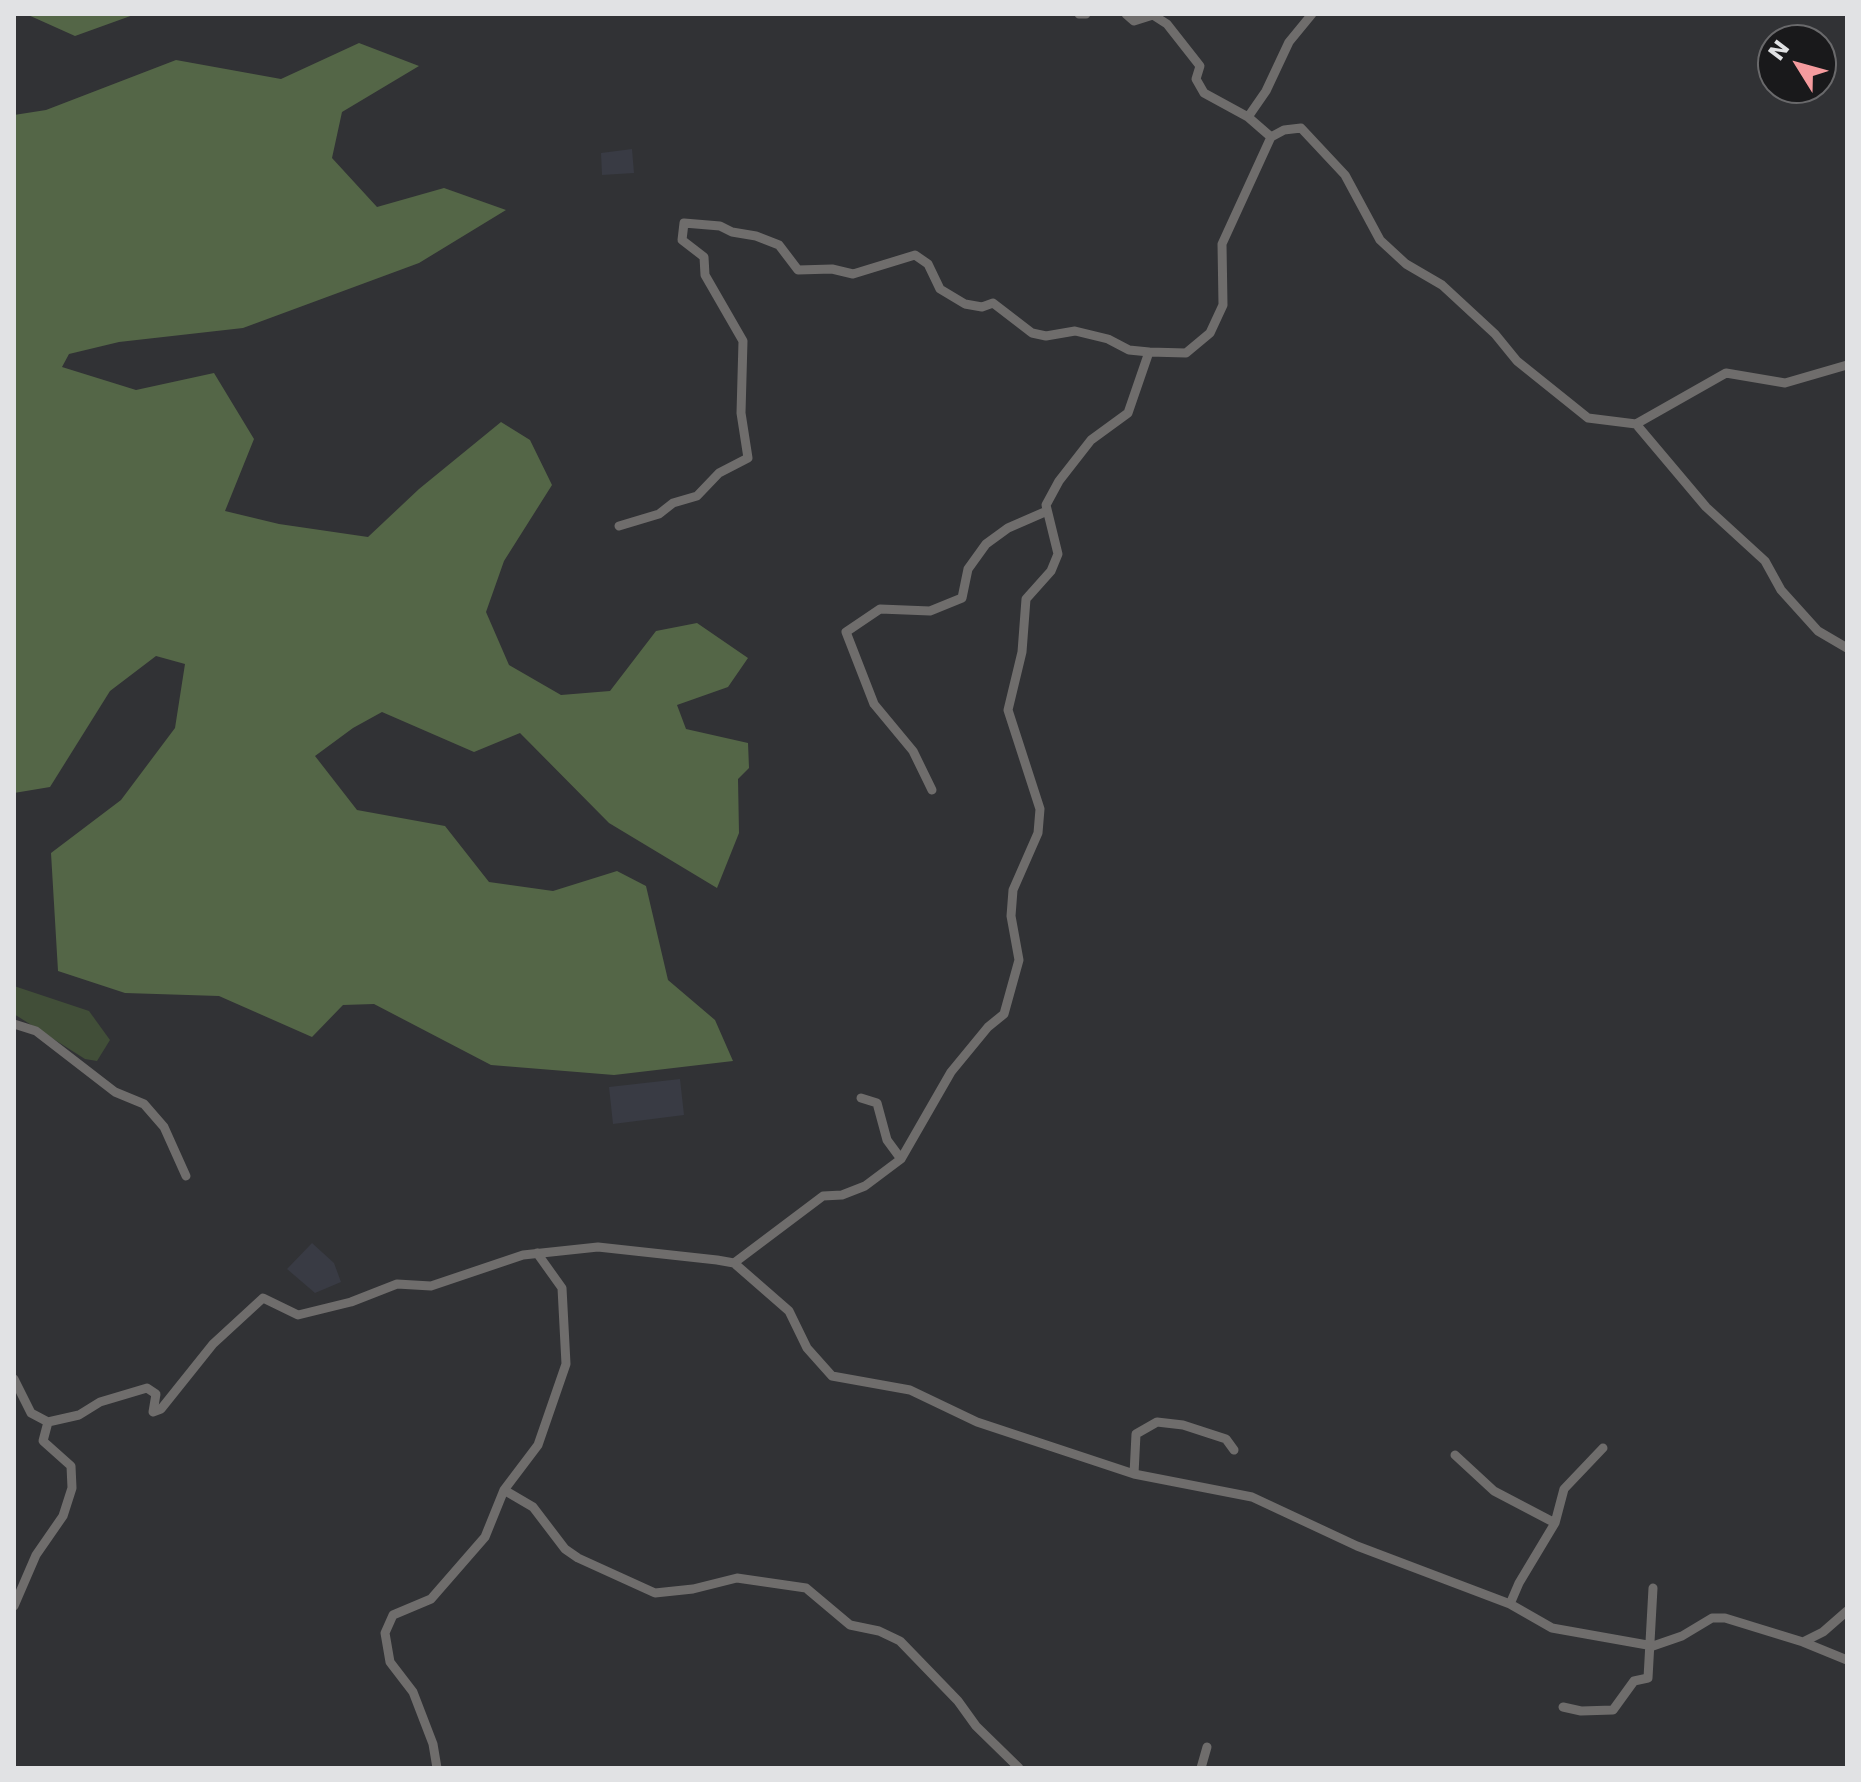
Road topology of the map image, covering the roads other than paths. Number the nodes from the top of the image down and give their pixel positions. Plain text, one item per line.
1 (1079, 14) edge
2 (1086, 14) edge
3 (1126, 14) edge
4 (1312, 14) edge
5 (1248, 117) junction
6 (1271, 137) junction
7 (1149, 352) junction
8 (1847, 365) edge
9 (1636, 424) junction
10 (1047, 511) junction
11 (619, 526) dead end
12 (1847, 648) edge
13 (932, 790) dead end
14 (14, 1024) edge
15 (861, 1098) dead end
16 (901, 1159) junction
17 (186, 1176) dead end
18 (537, 1253) junction
19 (734, 1263) junction
20 (14, 1379) edge
21 (48, 1422) junction
22 (1603, 1448) dead end
23 (1234, 1450) dead end
24 (1455, 1455) dead end
25 (1134, 1474) junction
26 (504, 1490) junction
27 (1555, 1523) junction
28 (1653, 1588) dead end
29 (1510, 1604) junction
30 (14, 1606) edge
31 (1847, 1611) edge
32 (1803, 1642) junction
33 (1653, 1646) junction
34 (1847, 1660) edge
35 (1563, 1707) dead end
36 (1207, 1747) dead end
37 (437, 1768) edge
38 (1019, 1768) edge
39 (1201, 1768) edge

1 - 2 street
3 - 5 street
4 - 5 street
5 - 6 street
6 - 7 street
6 - 9 street
7 - 10 street
7 - 11 street
8 - 9 street
9 - 12 street
10 - 13 street
10 - 16 street
14 - 17 street
15 - 16 street
16 - 19 street
18 - 19 street
18 - 21 street
18 - 26 street
19 - 25 street
20 - 21 street
21 - 30 street
22 - 27 street
23 - 25 street
24 - 27 street
25 - 29 street
26 - 37 street
26 - 38 street
27 - 29 street
28 - 33 street
29 - 33 street
31 - 32 street
32 - 33 street
32 - 34 street
33 - 35 street
36 - 39 street

